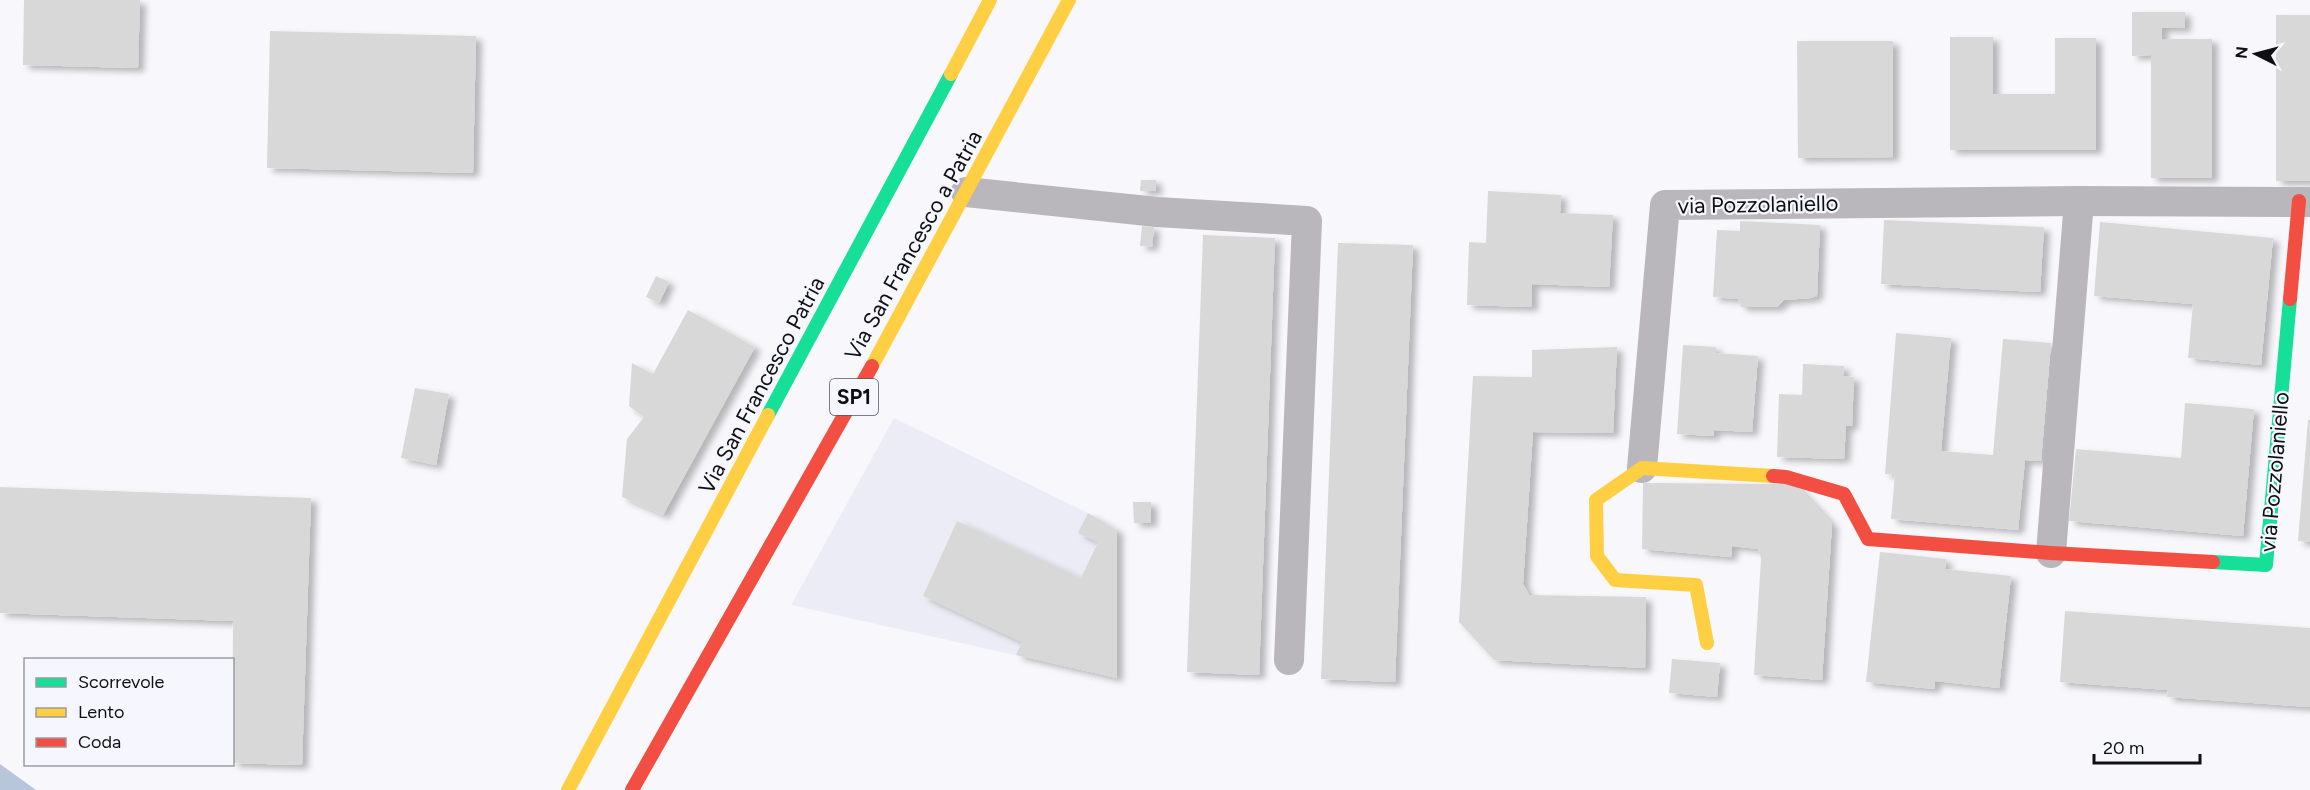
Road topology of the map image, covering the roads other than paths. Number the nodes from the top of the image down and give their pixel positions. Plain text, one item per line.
1 (990, 0) edge
2 (1069, 0) edge
3 (966, 192) junction
4 (2079, 201) junction
5 (2305, 202) edge
6 (1642, 468) junction
7 (2051, 553) junction
8 (1707, 643) dead end
9 (1289, 660) dead end
10 (568, 790) edge
11 (632, 790) edge

1 - 10 main road, Via San Francesco Patria
2 - 3 main road, Via San Francesco a Patria / SP1
3 - 9 street
3 - 11 main road, Via San Francesco a Patria / SP1
4 - 5 street, via Pozzolaniello
4 - 6 street, via Pozzolaniello
4 - 7 street
5 - 7 main road, via Pozzolaniello
6 - 7 main road, via Pozzolaniello
6 - 8 main road

